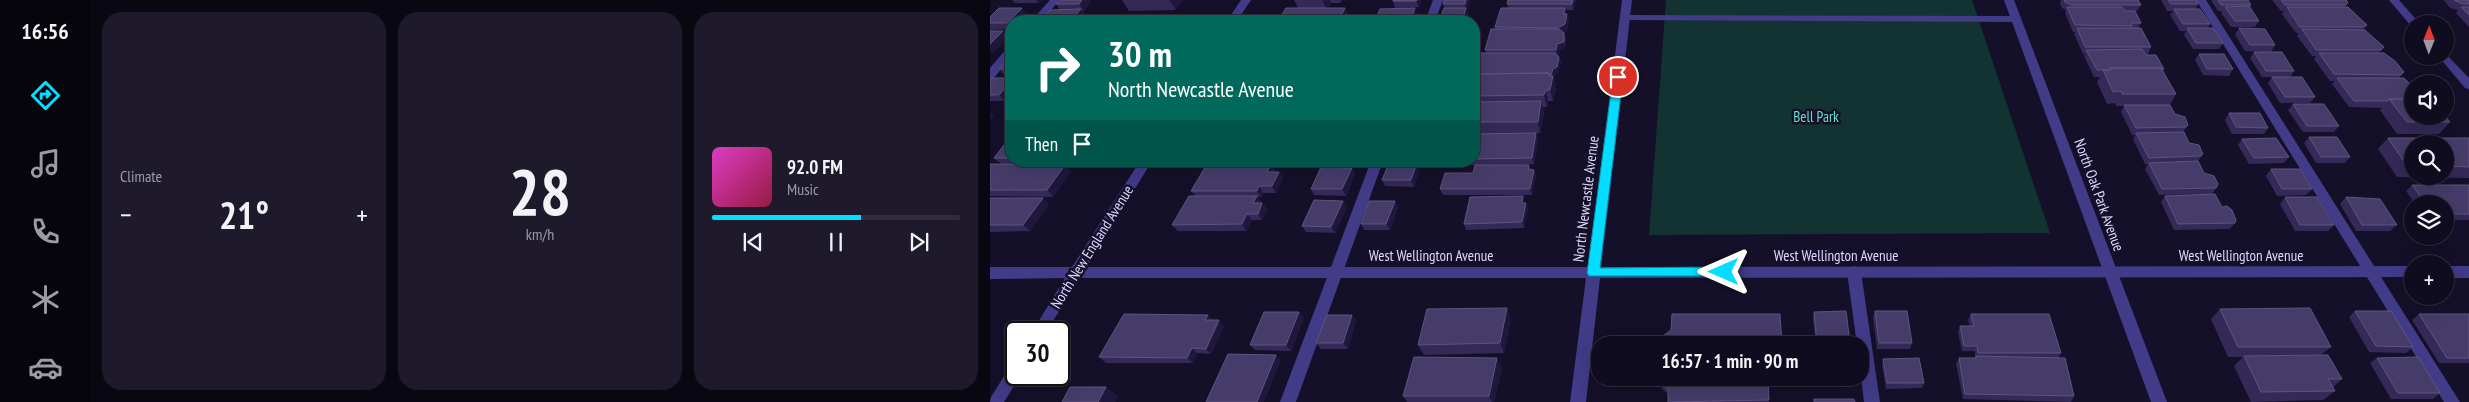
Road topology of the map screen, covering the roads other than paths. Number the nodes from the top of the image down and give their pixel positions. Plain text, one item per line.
1 (1055, 0) edge
2 (1246, 0) edge
3 (1438, 0) edge
4 (1627, 0) edge
5 (2009, 0) edge
6 (2201, 0) edge
7 (2394, 0) edge
8 (1041, 15) edge
9 (1236, 15) edge
10 (1432, 15) edge
11 (2407, 15) edge
12 (1625, 18) junction
13 (2016, 19) junction
14 (1005, 57) edge
15 (2452, 65) edge
16 (990, 75) edge
17 (2469, 85) edge
18 (1142, 167) edge
19 (1375, 167) edge
20 (1854, 272) junction
21 (2110, 272) junction
22 (2371, 272) junction
23 (2404, 272) edge
24 (2454, 272) edge
25 (2469, 272) edge
26 (990, 273) edge
27 (1076, 273) junction
28 (1335, 273) junction
29 (1594, 273) junction
30 (1046, 321) edge
31 (1006, 386) edge
32 (996, 402) edge
33 (1288, 402) edge
34 (1578, 402) edge
35 (1872, 402) edge
36 (2159, 402) edge
37 (2452, 402) edge

1 - 8 street
2 - 9 street
3 - 10 street
4 - 12 street, North Newcastle Avenue
5 - 13 street, North Oak Park Avenue
6 - 22 street
7 - 11 street
12 - 13 street
12 - 29 street, North Newcastle Avenue
13 - 21 street, North Oak Park Avenue
14 - 16 street
15 - 17 street
18 - 27 street, North New England Avenue
19 - 28 street
20 - 21 street, West Wellington Avenue
20 - 29 street, West Wellington Avenue
20 - 35 street
21 - 22 street, West Wellington Avenue
21 - 36 street, North Oak Park Avenue
22 - 23 street, West Wellington Avenue
22 - 37 street
24 - 25 street
26 - 27 street, West Wellington Avenue
27 - 28 street, West Wellington Avenue
27 - 30 street, North New England Avenue
28 - 29 street, West Wellington Avenue
28 - 33 street
29 - 34 street, North Newcastle Avenue
31 - 32 street

